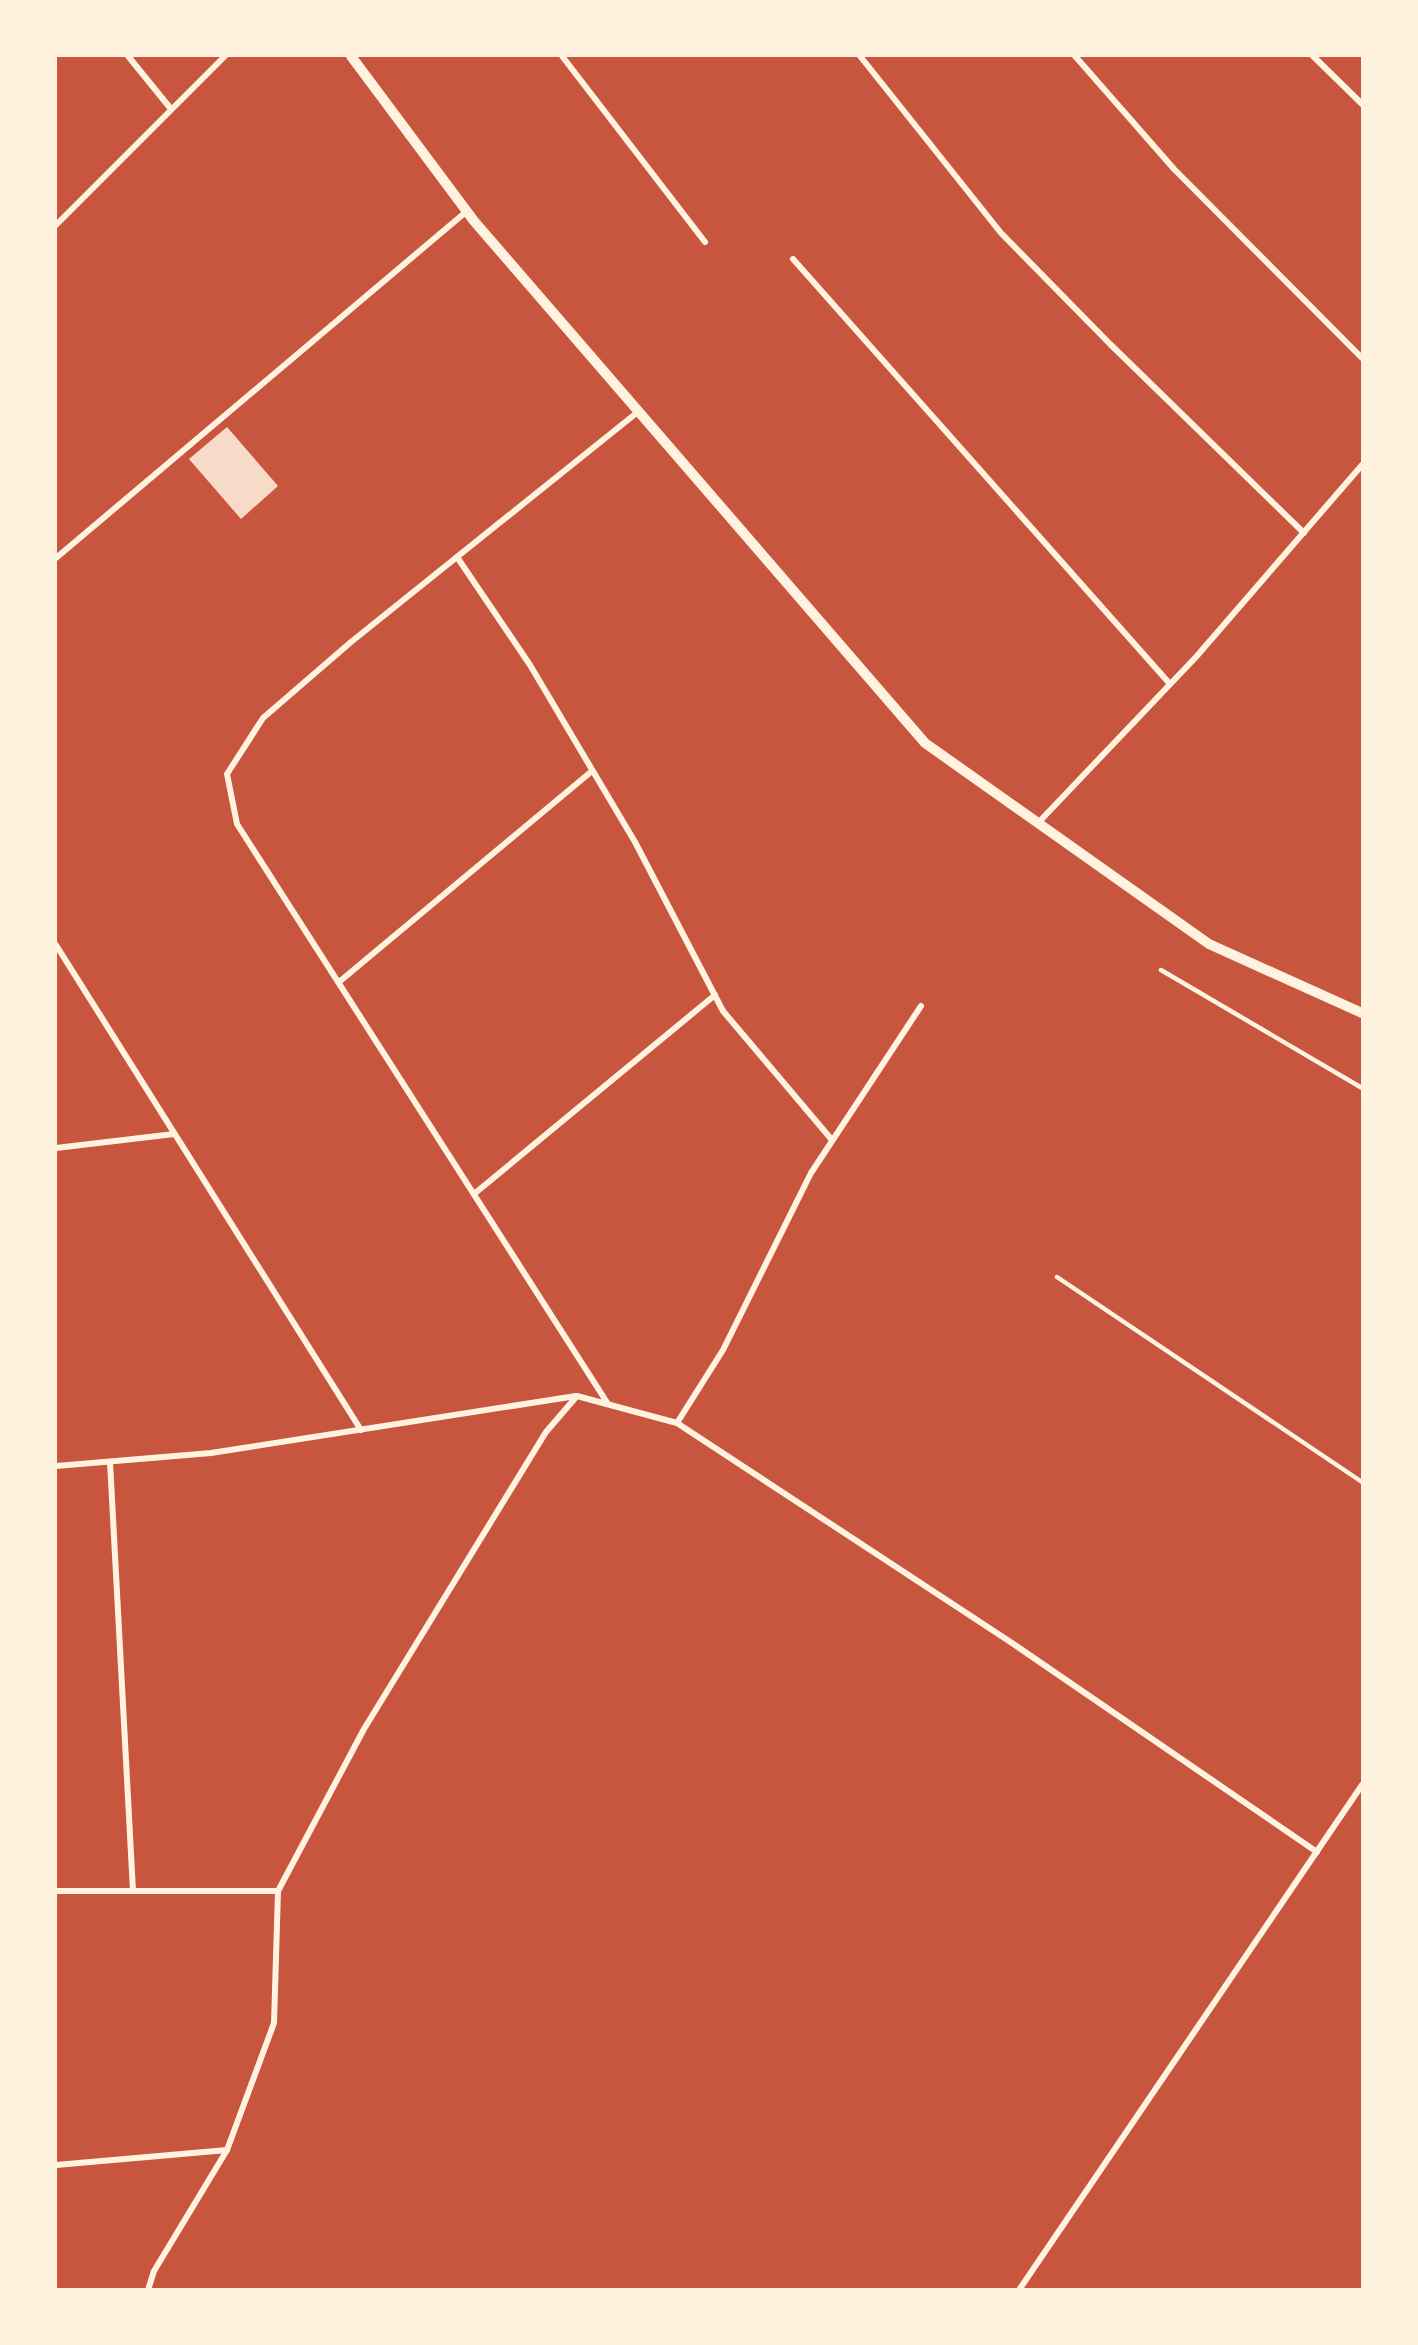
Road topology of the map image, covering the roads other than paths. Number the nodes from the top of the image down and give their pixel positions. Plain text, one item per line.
1 (128, 56) edge
2 (225, 56) edge
3 (351, 56) edge
4 (562, 56) edge
5 (860, 56) edge
6 (1074, 56) edge
7 (1313, 56) edge
8 (1362, 104) edge
9 (171, 109) junction
10 (467, 211) junction
11 (56, 225) edge
12 (705, 242) dead end
13 (793, 259) dead end
14 (1362, 358) edge
15 (640, 411) junction
16 (1362, 465) edge
17 (1304, 533) junction
18 (457, 557) junction
19 (56, 558) edge
20 (1170, 684) junction
21 (592, 771) junction
22 (1038, 823) junction
23 (56, 945) edge
24 (1161, 970) dead end
25 (339, 982) junction
26 (715, 995) junction
27 (921, 1006) dead end
28 (1362, 1013) edge
29 (1362, 1088) edge
30 (174, 1134) junction
31 (832, 1140) junction
32 (56, 1148) edge
33 (474, 1194) junction
34 (1057, 1277) dead end
35 (576, 1396) junction
36 (609, 1405) junction
37 (677, 1423) junction
38 (361, 1430) junction
39 (110, 1462) junction
40 (56, 1466) edge
41 (1362, 1482) edge
42 (1362, 1785) edge
43 (1317, 1852) junction
44 (133, 1890) junction
45 (56, 1891) edge
46 (278, 1891) junction
47 (227, 2150) junction
48 (56, 2165) edge
49 (148, 2289) edge
50 (1019, 2289) edge

1 - 9 street
2 - 9 street
3 - 10 street
4 - 12 street
5 - 17 street
6 - 14 street
7 - 8 street
9 - 11 street
10 - 15 street
10 - 19 street
13 - 20 street
15 - 18 street
15 - 22 street
16 - 17 street
17 - 20 street
18 - 21 street
18 - 25 street
20 - 22 street
21 - 25 street
21 - 26 street
22 - 28 street
23 - 30 street
24 - 29 lane
25 - 33 street
26 - 31 street
26 - 33 street
27 - 31 street
30 - 32 street
30 - 38 street
31 - 37 street
33 - 36 street
34 - 41 lane
35 - 36 street
35 - 38 street
35 - 46 street
36 - 37 street
37 - 43 street
38 - 39 street
39 - 40 street
39 - 44 street
42 - 43 street
43 - 50 street
44 - 45 street
44 - 46 street
46 - 47 street
47 - 48 street
47 - 49 street

